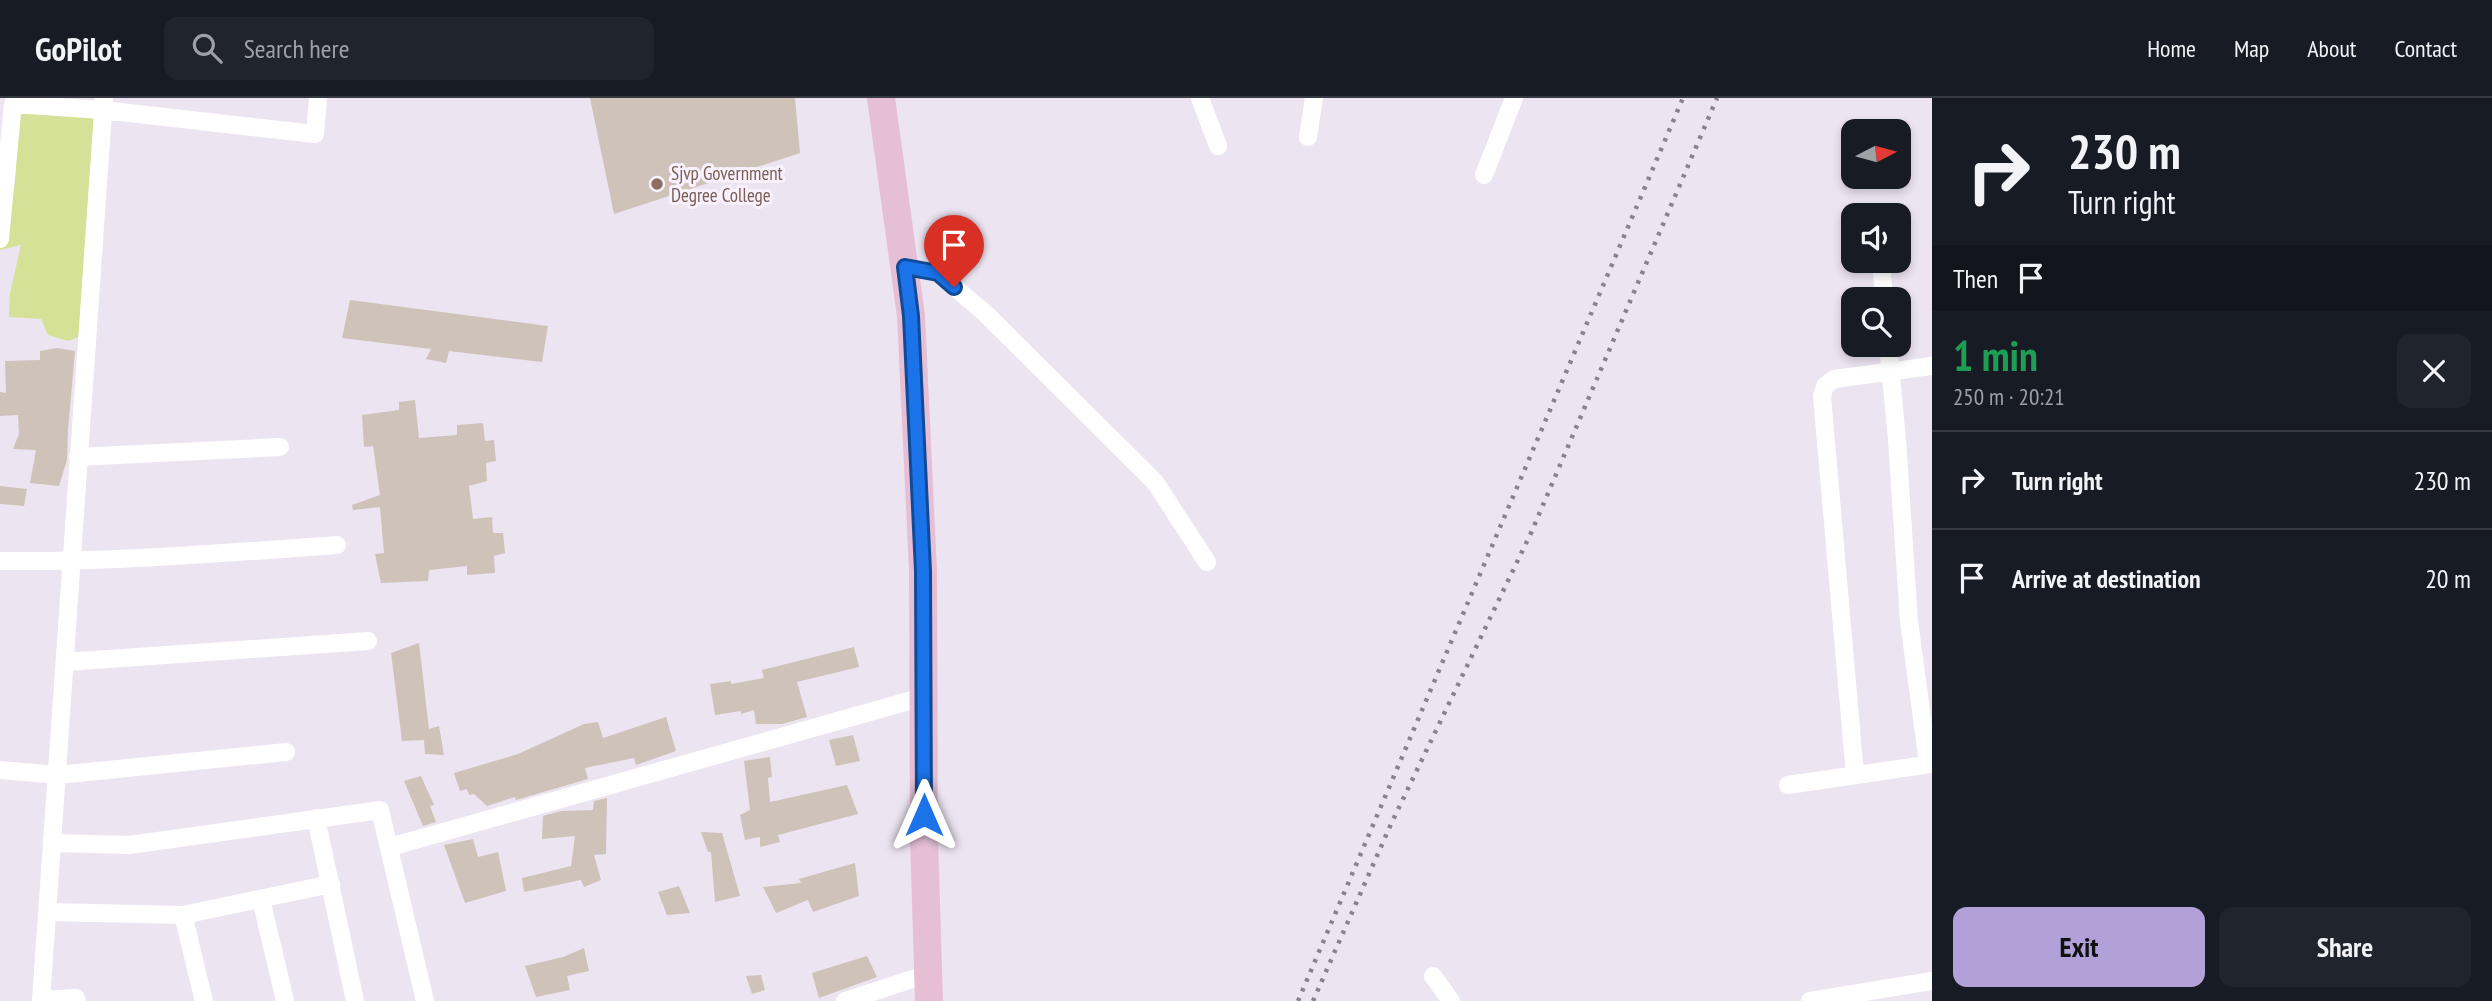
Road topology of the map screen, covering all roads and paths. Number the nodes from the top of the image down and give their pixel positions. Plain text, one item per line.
1 (318, 98) edge
2 (881, 98) edge
3 (1200, 98) edge
4 (1314, 98) edge
5 (1514, 98) edge
6 (9, 102) edge
7 (103, 104) edge
8 (1308, 136) dead end
9 (1218, 146) dead end
10 (1483, 175) dead end
11 (2, 188) edge
12 (0, 239) edge
13 (905, 267) junction
14 (1889, 357) edge
15 (1932, 366) edge
16 (1890, 372) junction
17 (280, 447) dead end
18 (78, 457) junction
19 (337, 545) dead end
20 (0, 561) edge
21 (71, 562) junction
22 (1207, 562) dead end
23 (368, 641) dead end
24 (65, 662) junction
25 (923, 697) junction
26 (286, 752) dead end
27 (1930, 764) edge
28 (0, 771) edge
29 (58, 775) junction
30 (1855, 775) junction
31 (1788, 785) dead end
32 (316, 818) junction
33 (53, 843) junction
34 (390, 847) junction
35 (331, 884) junction
36 (261, 899) junction
37 (48, 912) junction
38 (183, 915) junction
39 (1433, 976) dead end
40 (1932, 981) edge
41 (928, 988) edge
42 (1861, 997) edge
43 (77, 1001) edge
44 (204, 1001) edge
45 (285, 1001) edge
46 (355, 1001) edge
47 (425, 1001) edge
48 (845, 1001) edge
49 (1451, 1001) edge
50 (1810, 1001) edge

1 - 7 street
2 - 13 main road
3 - 9 street
4 - 8 street
5 - 10 street
6 - 7 street
6 - 11 street
7 - 18 street
11 - 12 street
13 - 22 street
13 - 25 main road
14 - 16 street
15 - 16 street
16 - 27 street
16 - 30 street
17 - 18 street
18 - 21 street
19 - 21 street
20 - 21 street
21 - 24 street
23 - 24 street
24 - 29 street
25 - 34 street
25 - 41 main road
26 - 29 street
27 - 30 street
28 - 29 street
29 - 33 street
30 - 31 street
32 - 33 street
32 - 34 street
32 - 35 street
33 - 37 street
34 - 47 street
35 - 36 street
35 - 46 street
36 - 38 street
36 - 45 street
37 - 38 street
37 - 43 street
38 - 44 street
39 - 49 street
40 - 42 street
41 - 48 street
42 - 50 street

